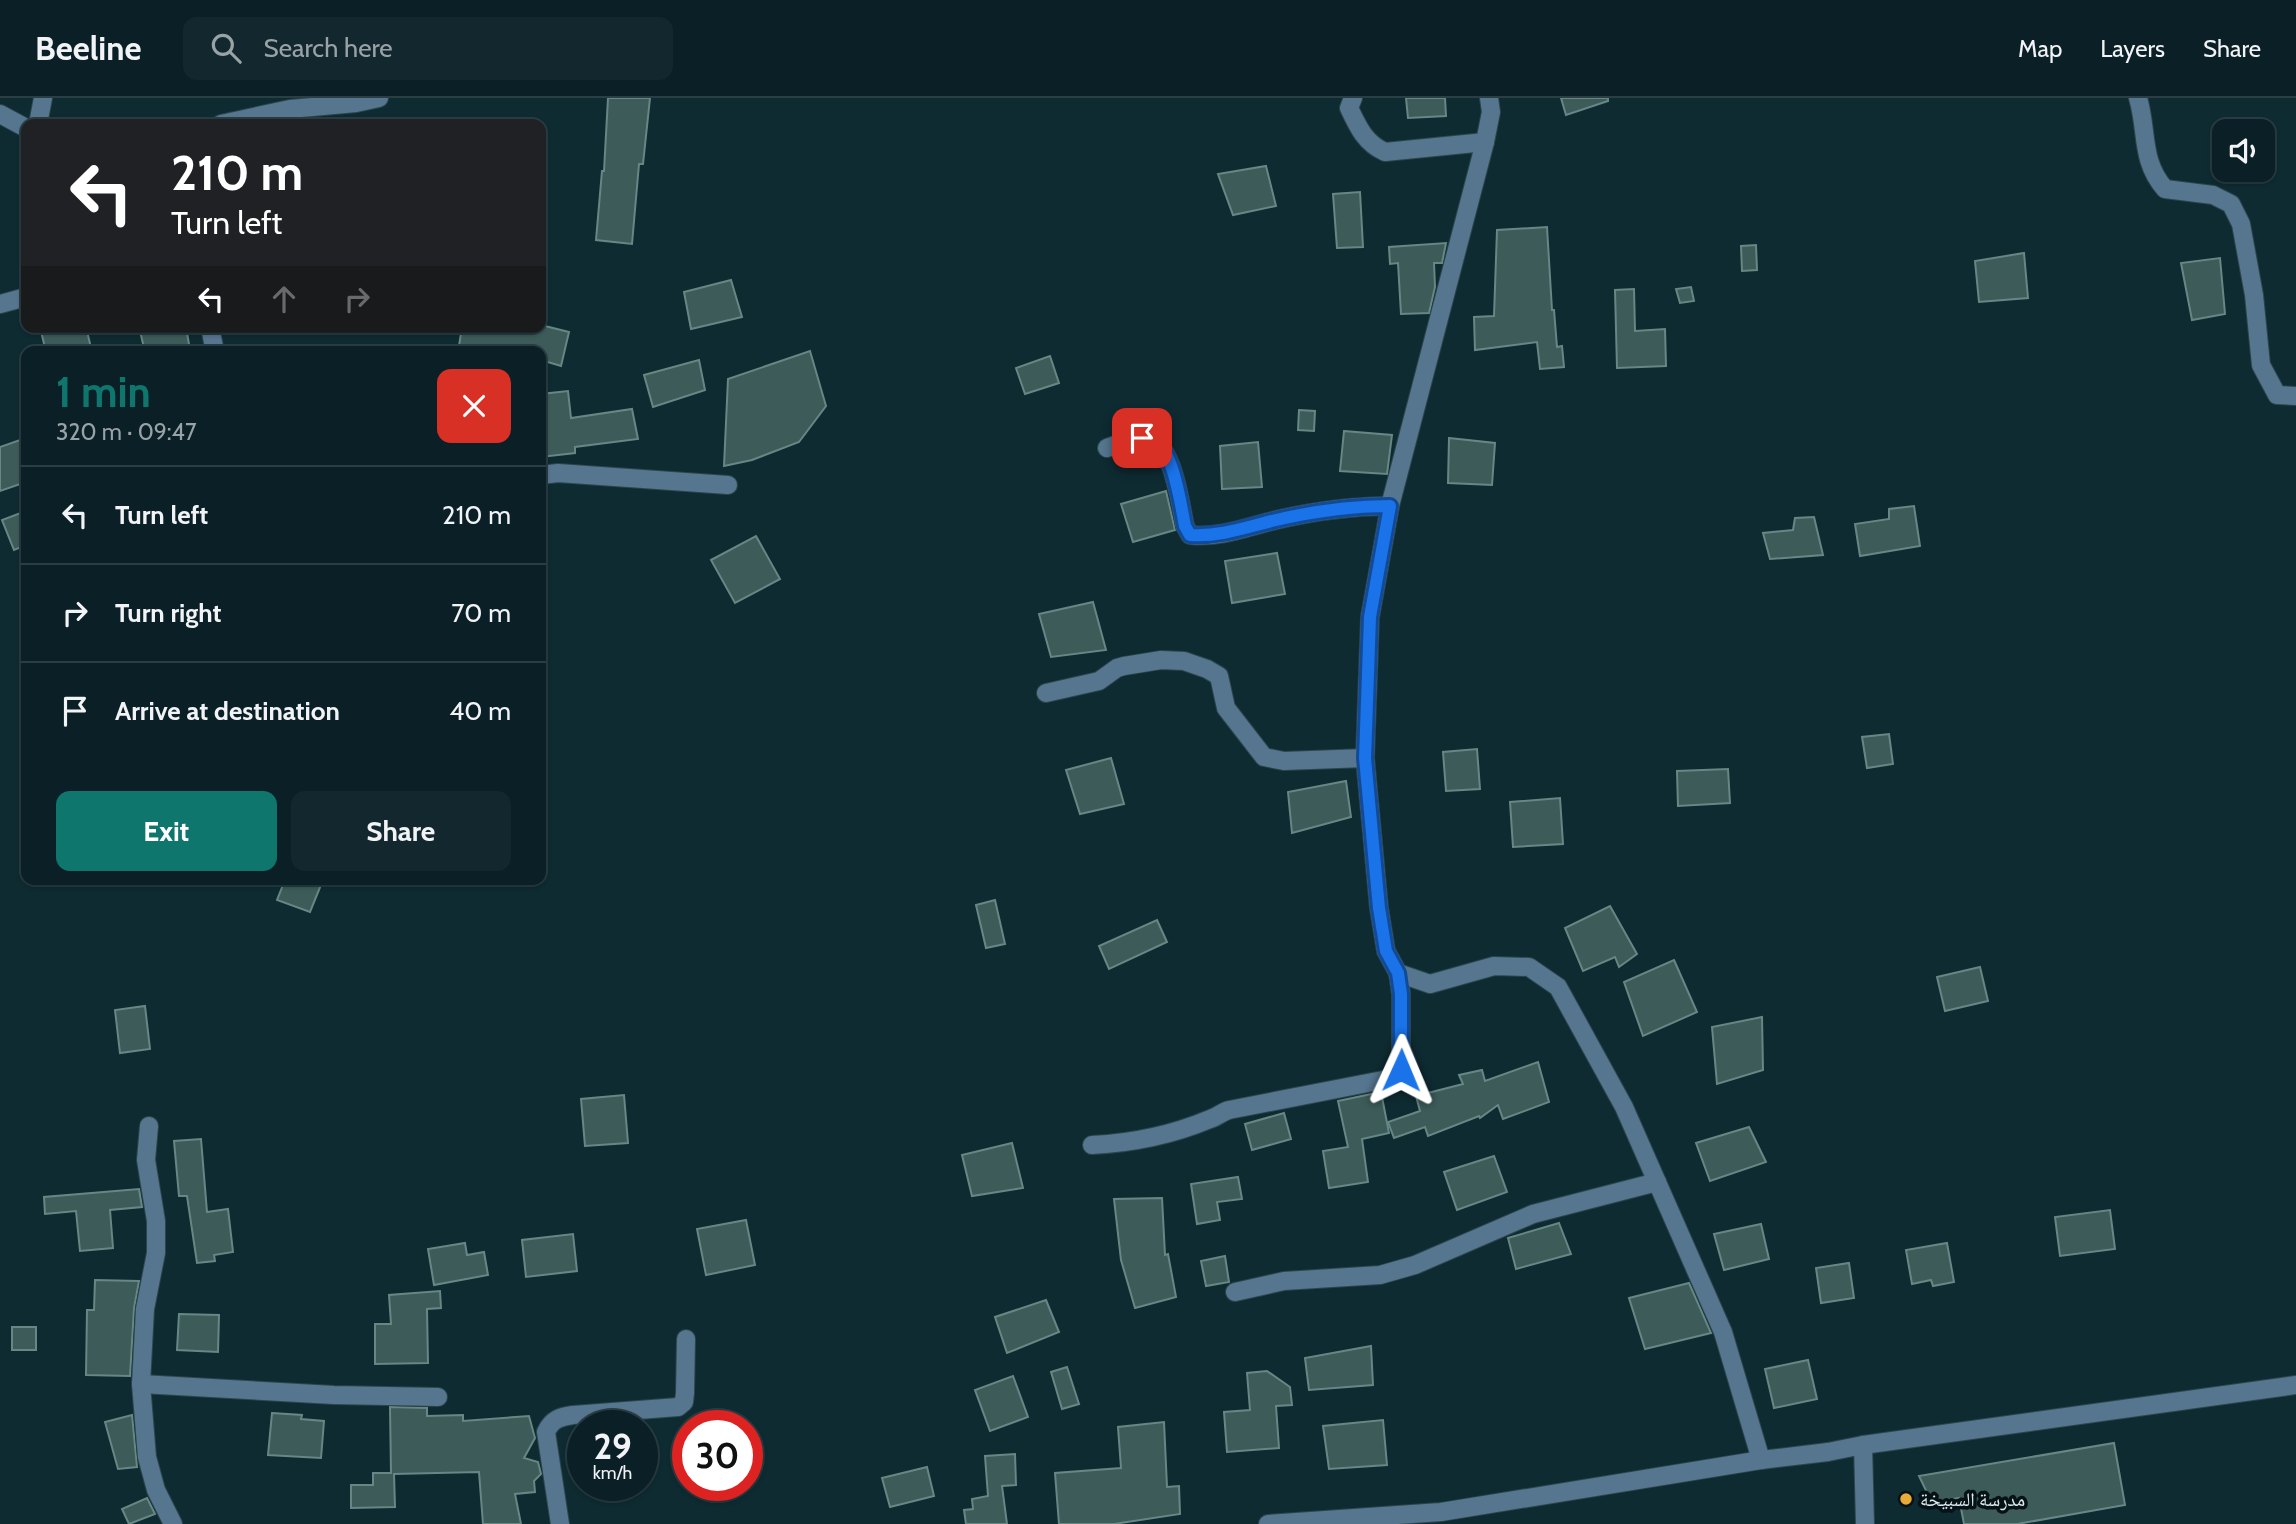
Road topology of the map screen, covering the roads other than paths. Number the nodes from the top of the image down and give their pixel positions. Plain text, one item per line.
1 (43, 98) edge
2 (379, 98) edge
3 (1353, 98) edge
4 (1489, 98) edge
5 (2138, 98) edge
6 (0, 114) edge
7 (39, 119) edge
8 (244, 119) edge
9 (21, 125) edge
10 (1485, 142) junction
11 (21, 298) edge
12 (0, 304) edge
13 (2296, 396) edge
14 (1107, 448) dead end
15 (546, 474) edge
16 (728, 485) dead end
17 (1390, 506) junction
18 (1045, 693) dead end
19 (1365, 758) junction
20 (1398, 973) junction
21 (149, 1126) dead end
22 (1092, 1144) dead end
23 (1657, 1182) junction
24 (1235, 1293) dead end
25 (686, 1339) dead end
26 (141, 1384) junction
27 (2296, 1385) edge
28 (438, 1397) dead end
29 (1863, 1445) junction
30 (1761, 1460) junction
31 (173, 1524) edge
32 (560, 1524) edge
33 (1268, 1524) edge
34 (1865, 1524) edge

1 - 7 street
2 - 8 street
3 - 10 street
4 - 10 street
5 - 13 street
6 - 9 street
10 - 17 street
11 - 12 street
14 - 17 street
15 - 16 street
17 - 19 street
18 - 19 street
19 - 20 street
20 - 22 street
20 - 23 street
21 - 26 street
23 - 24 street
23 - 30 street
25 - 32 street
26 - 28 street
26 - 31 street
27 - 29 street
29 - 30 street
29 - 34 street
30 - 33 street

